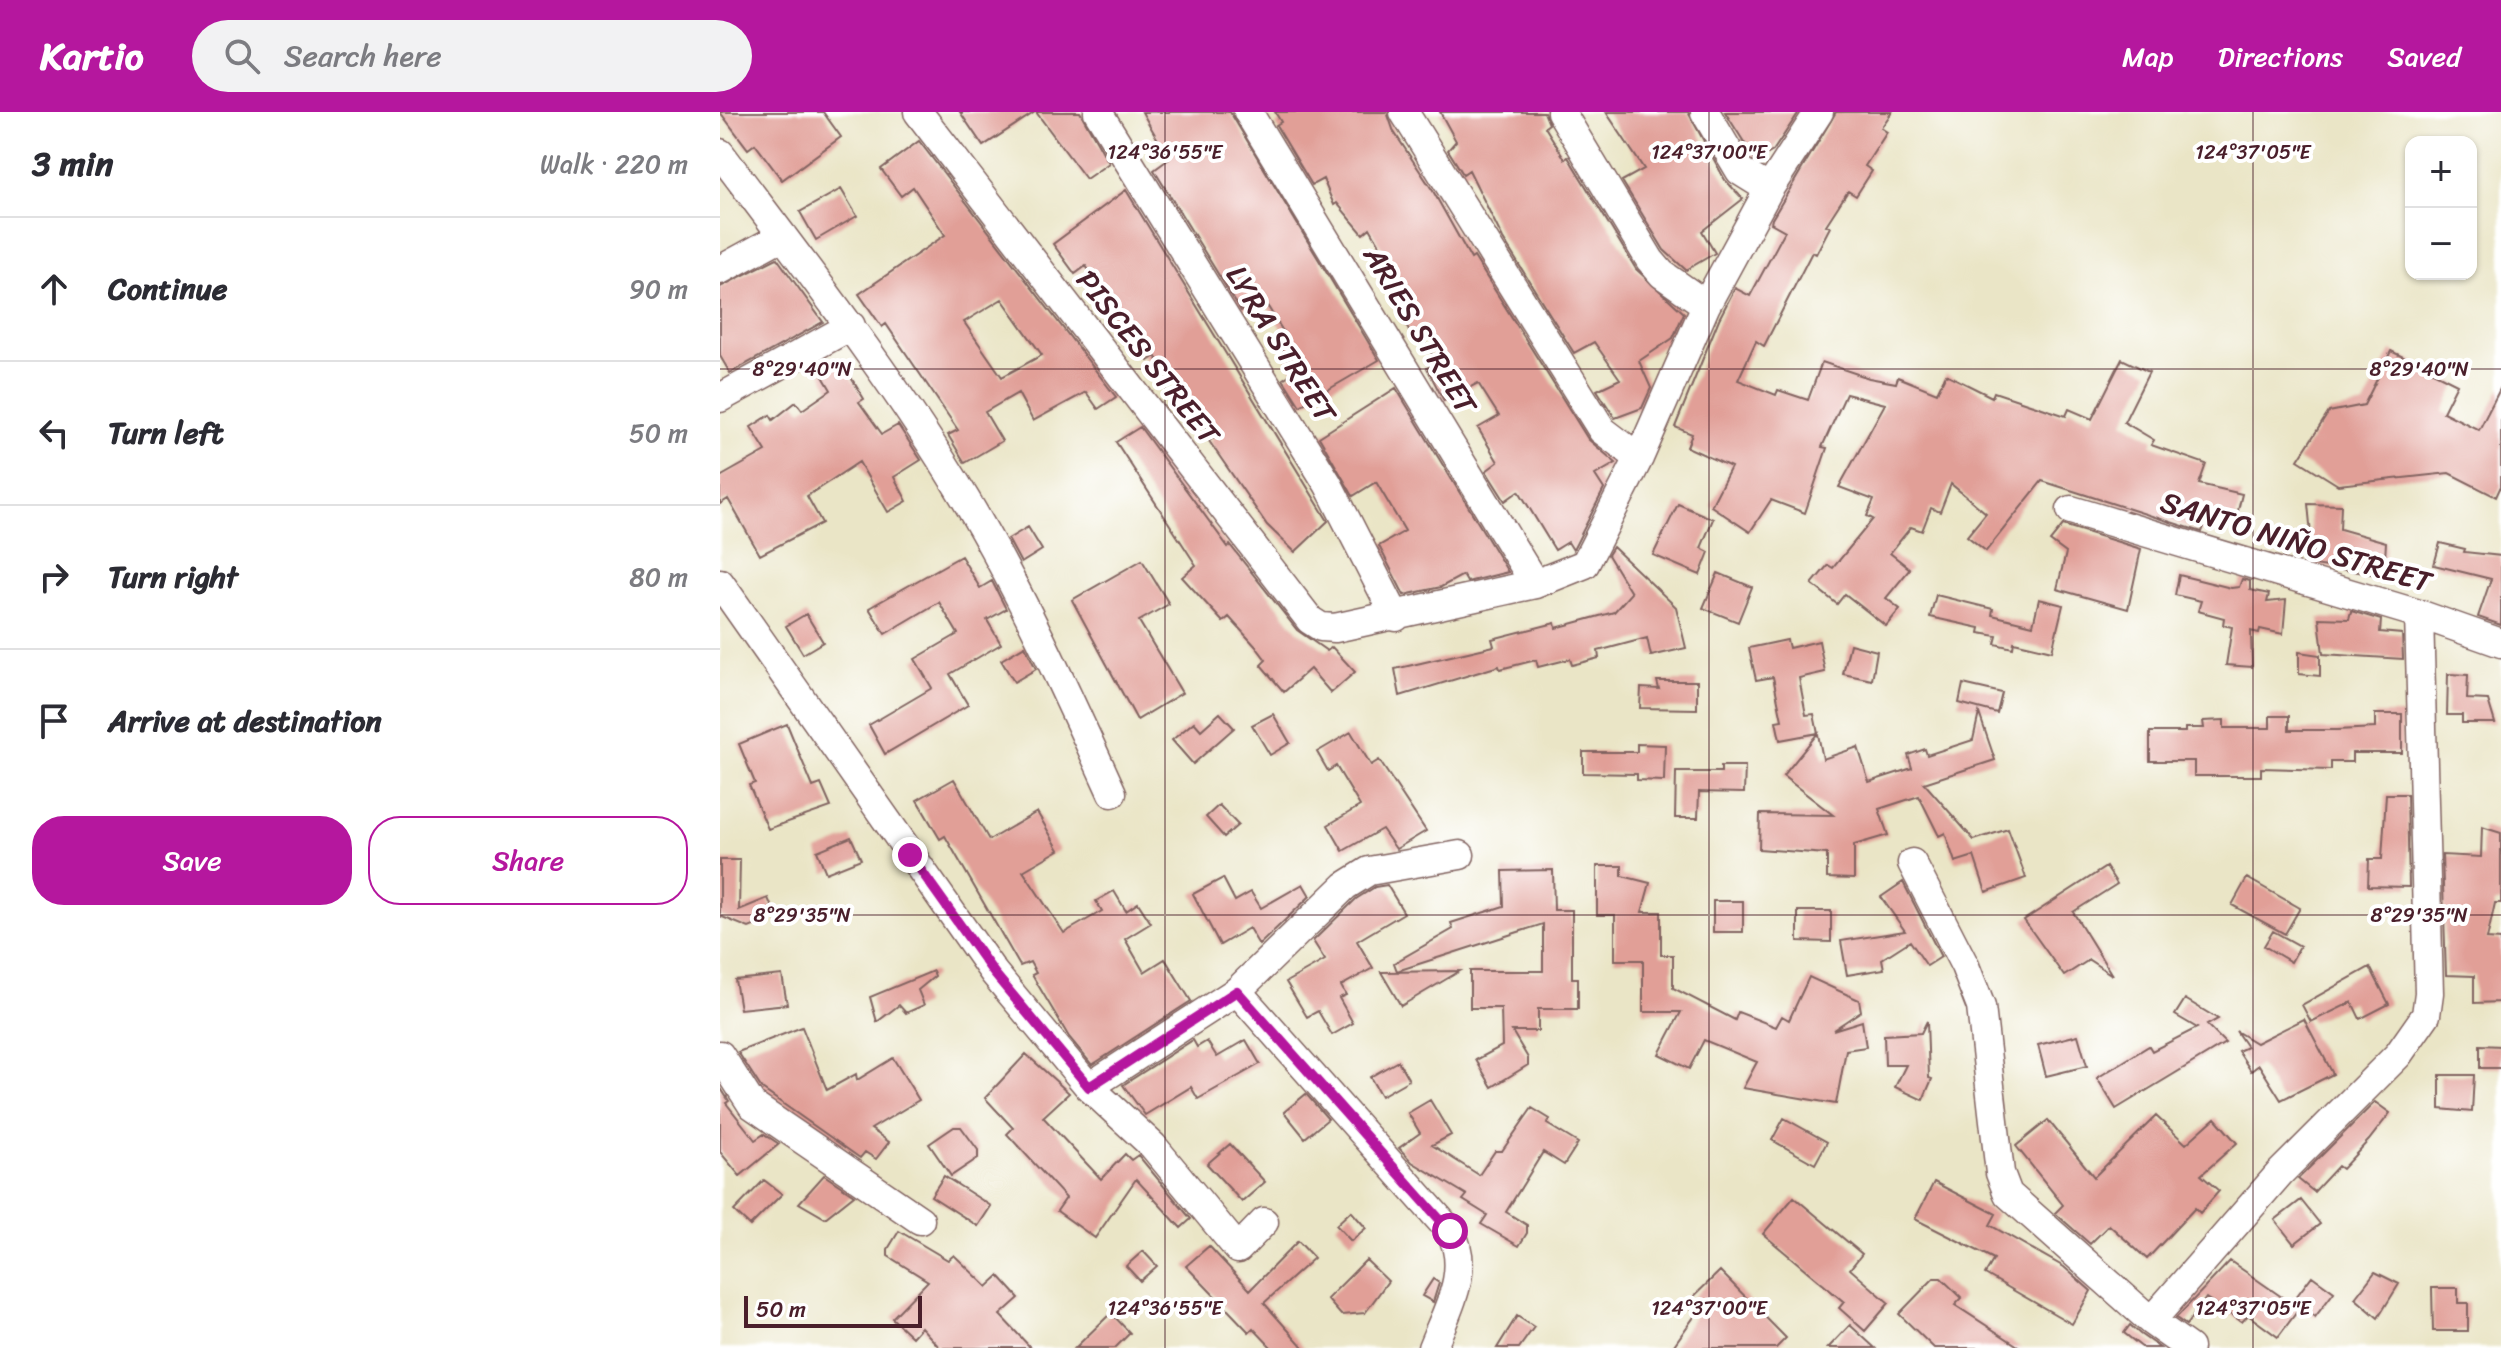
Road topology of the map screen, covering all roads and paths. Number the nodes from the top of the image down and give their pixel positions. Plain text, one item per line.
1 (918, 112) edge
2 (1098, 112) edge
3 (1248, 112) edge
4 (1404, 112) edge
5 (1561, 112) edge
6 (1705, 112) edge
7 (1819, 112) edge
8 (720, 153) edge
9 (1769, 189) junction
10 (782, 236) junction
11 (720, 270) edge
12 (1706, 305) junction
13 (851, 326) junction
14 (720, 398) edge
15 (1639, 458) junction
16 (2071, 510) dead end
17 (1535, 584) junction
18 (725, 600) edge
19 (2419, 614) junction
20 (1396, 617) junction
21 (2501, 643) edge
22 (1112, 793) dead end
23 (1460, 855) dead end
24 (1912, 863) dead end
25 (1237, 991) junction
26 (720, 1055) edge
27 (1089, 1087) junction
28 (920, 1220) dead end
29 (1264, 1222) dead end
30 (2151, 1321) junction
31 (1432, 1348) edge
32 (2189, 1348) edge

1 - 20 street, PISCES STREET
2 - 20 street, LYRA STREET
3 - 17 street, ARIES STREET
4 - 15 street
5 - 12 street
6 - 9 street
7 - 9 street
8 - 10 street
9 - 12 street
10 - 11 street
10 - 13 street
12 - 15 street
13 - 14 street
13 - 22 street
15 - 17 street
16 - 19 street, SANTO NIÑO STREET
17 - 20 street
18 - 27 street
19 - 21 street, SANTO NIÑO STREET
19 - 30 street
23 - 25 street
24 - 30 street
25 - 27 street
25 - 31 street
26 - 28 street
27 - 29 street
30 - 32 street

